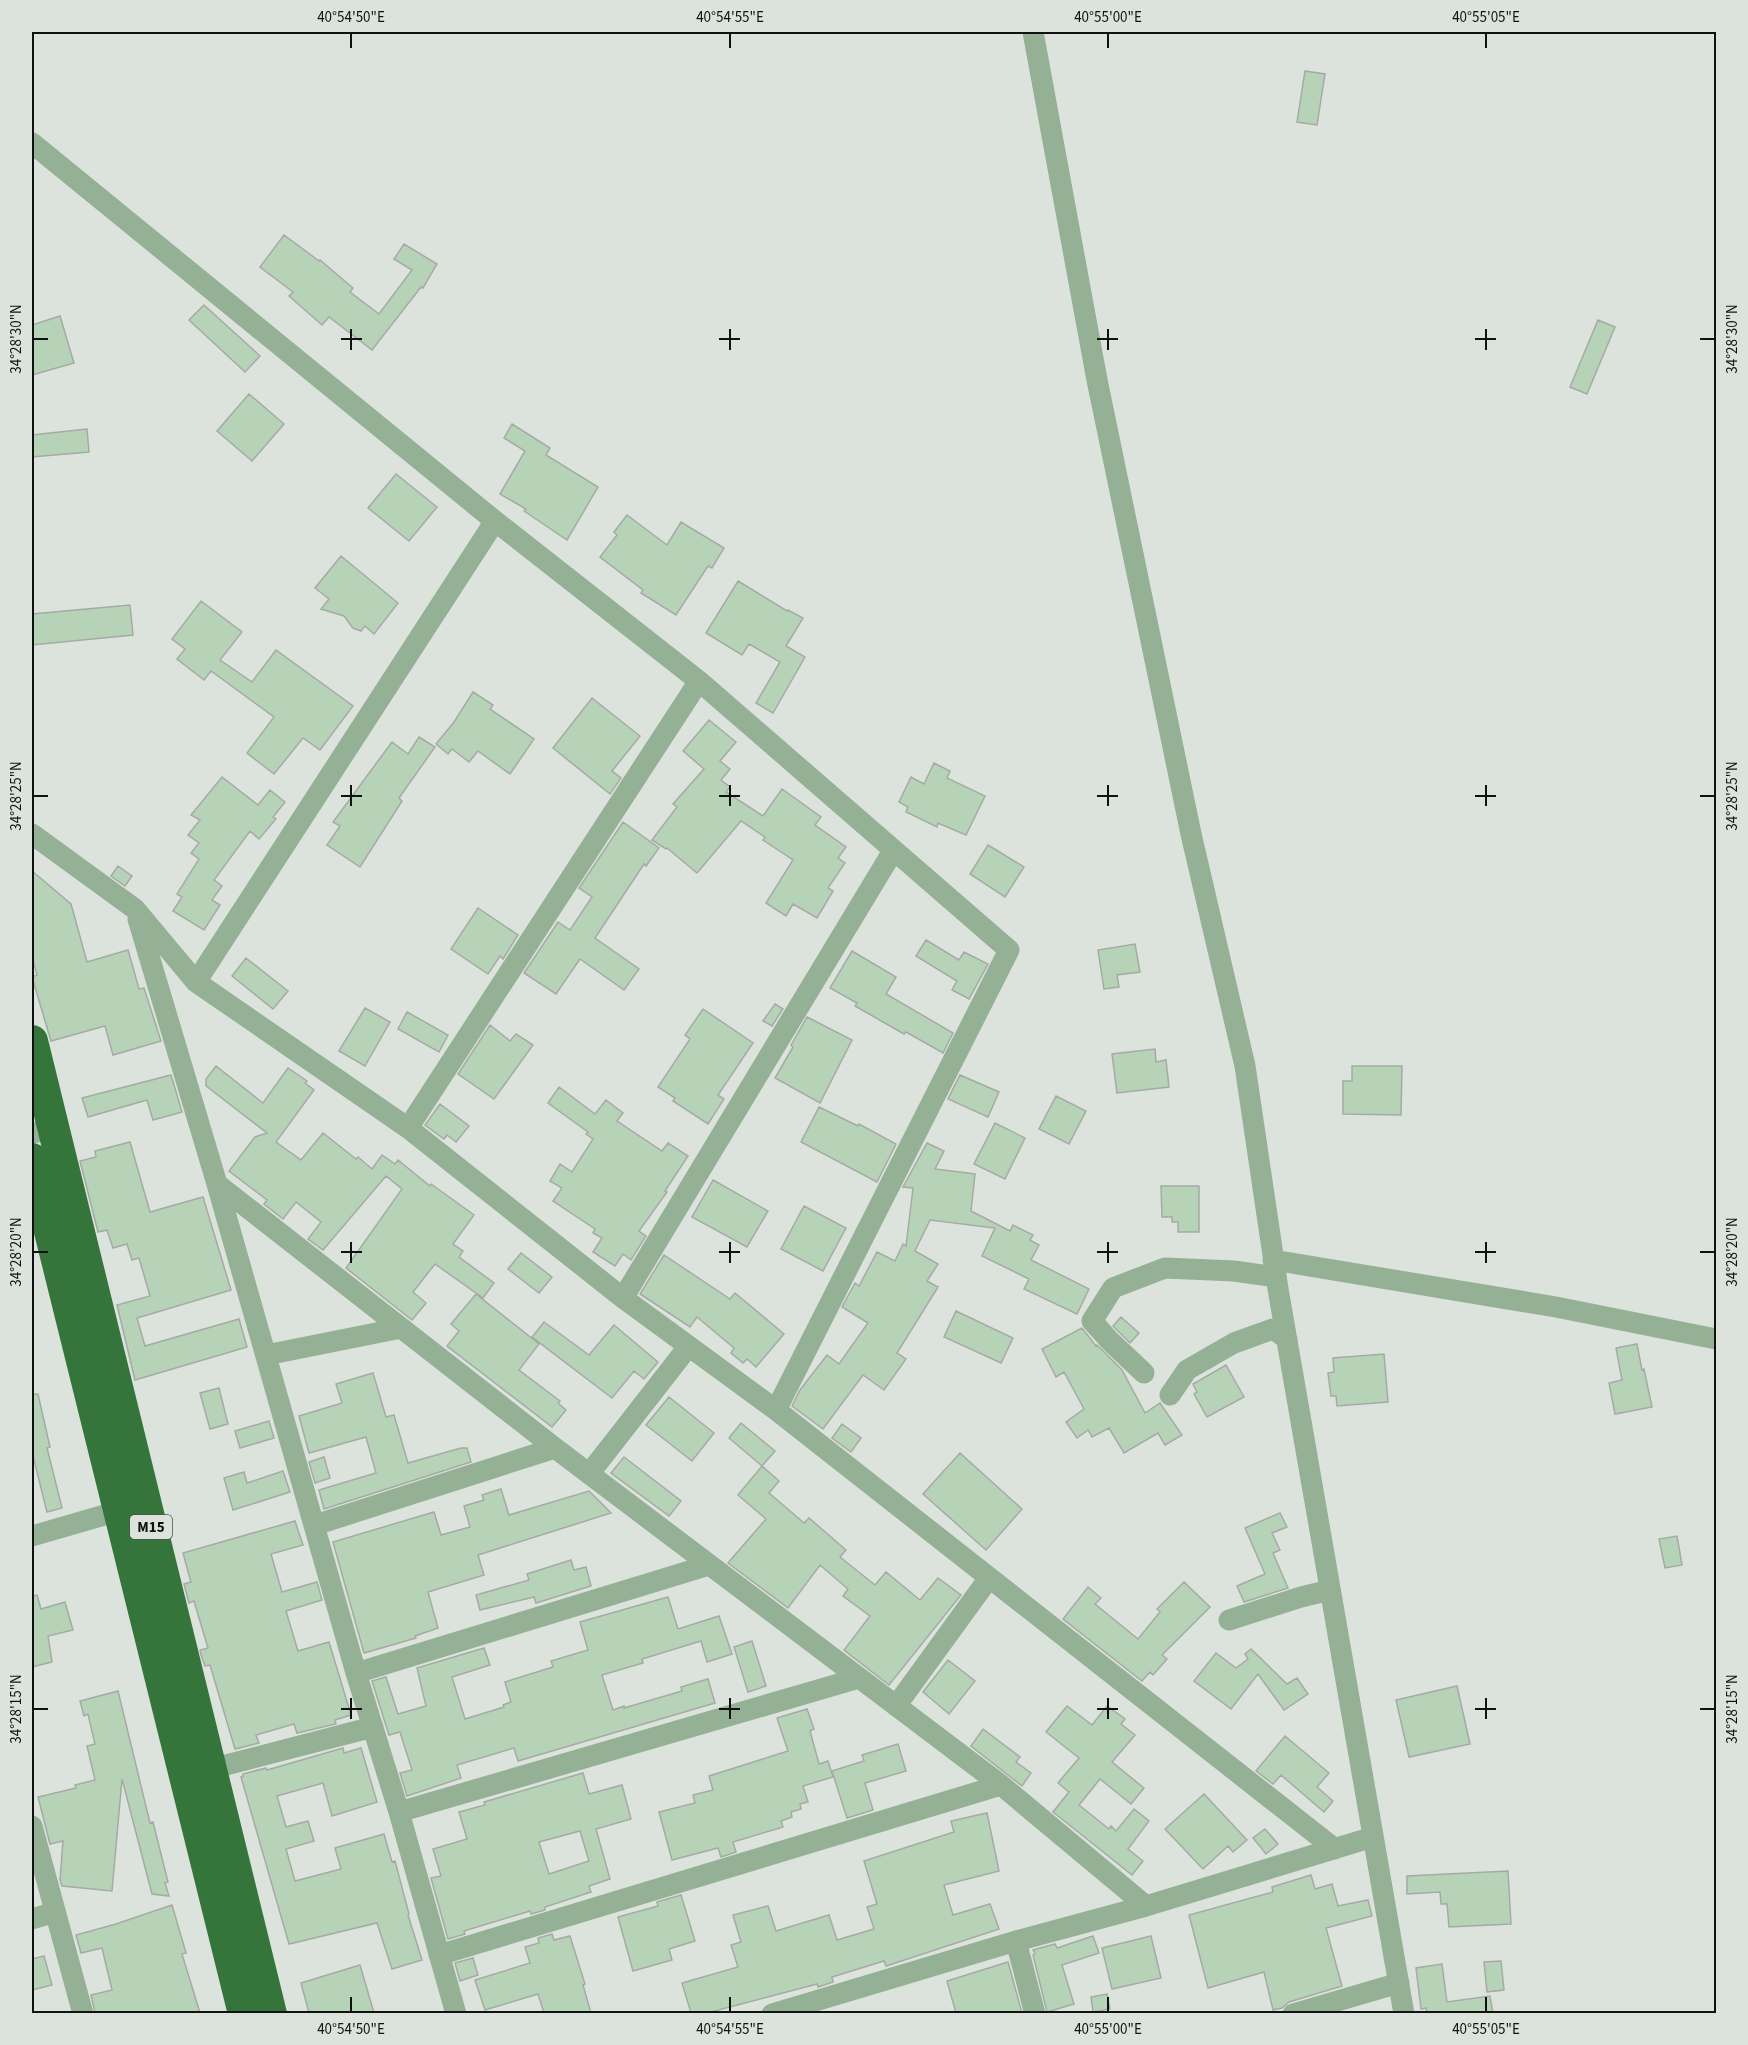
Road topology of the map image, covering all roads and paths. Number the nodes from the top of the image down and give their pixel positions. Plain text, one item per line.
1 (1033, 32) edge
2 (32, 143) edge
3 (495, 521) junction
4 (699, 681) junction
5 (32, 834) edge
6 (893, 851) junction
7 (135, 909) junction
8 (196, 982) junction
9 (32, 1041) edge
10 (408, 1128) junction
11 (42, 1131) edge
12 (32, 1159) edge
13 (217, 1184) junction
14 (1275, 1268) junction
15 (623, 1298) junction
16 (401, 1328) junction
17 (1287, 1339) junction
18 (1716, 1339) edge
19 (688, 1347) junction
20 (266, 1355) junction
21 (1144, 1373) dead end
22 (1170, 1395) dead end
23 (776, 1410) junction
24 (555, 1448) junction
25 (589, 1474) junction
26 (132, 1507) junction
27 (315, 1525) junction
28 (32, 1536) edge
29 (710, 1565) junction
30 (989, 1578) junction
31 (1330, 1590) junction
32 (1229, 1620) dead end
33 (356, 1673) junction
34 (859, 1678) junction
35 (896, 1706) junction
36 (373, 1727) junction
37 (198, 1772) junction
38 (1001, 1785) junction
39 (399, 1812) junction
40 (32, 1826) edge
41 (1373, 1837) junction
42 (1335, 1849) junction
43 (1146, 1906) junction
44 (55, 1912) junction
45 (32, 1919) edge
46 (1016, 1941) junction
47 (440, 1955) junction
48 (1399, 1983) junction
49 (83, 2013) edge
50 (244, 2013) edge
51 (271, 2013) edge
52 (456, 2013) edge
53 (772, 2013) edge
54 (1035, 2013) edge
55 (1293, 2013) edge
56 (1404, 2013) edge

1 - 14 street
2 - 3 street
3 - 4 street
3 - 8 street
4 - 6 street
4 - 10 street
5 - 7 street
6 - 15 street
6 - 23 street
7 - 8 street
7 - 13 street
8 - 10 street
9 - 11 highway, M15
10 - 15 street
11 - 26 highway, M15
12 - 26 highway, M15
13 - 16 street
13 - 20 street
14 - 17 street
14 - 18 street
14 - 21 street
15 - 19 street
16 - 20 street
16 - 24 street
17 - 22 street
17 - 31 street
19 - 23 street
19 - 25 street
20 - 27 street
23 - 30 street
24 - 25 street
24 - 27 street
25 - 29 street
26 - 28 street
26 - 37 highway, M15
27 - 33 street
29 - 33 street
29 - 34 street
30 - 35 street
30 - 42 street
31 - 32 street
31 - 41 street
33 - 36 street
34 - 35 street
34 - 39 street
35 - 38 street
36 - 37 street
36 - 39 street
37 - 50 highway, M15
37 - 51 highway, M15
38 - 43 street
38 - 47 street
39 - 47 street
40 - 44 street
41 - 42 street
41 - 48 street
42 - 43 street
43 - 46 street
44 - 45 street
44 - 49 street
46 - 53 street
46 - 54 street
47 - 52 street
48 - 55 street
48 - 56 street

